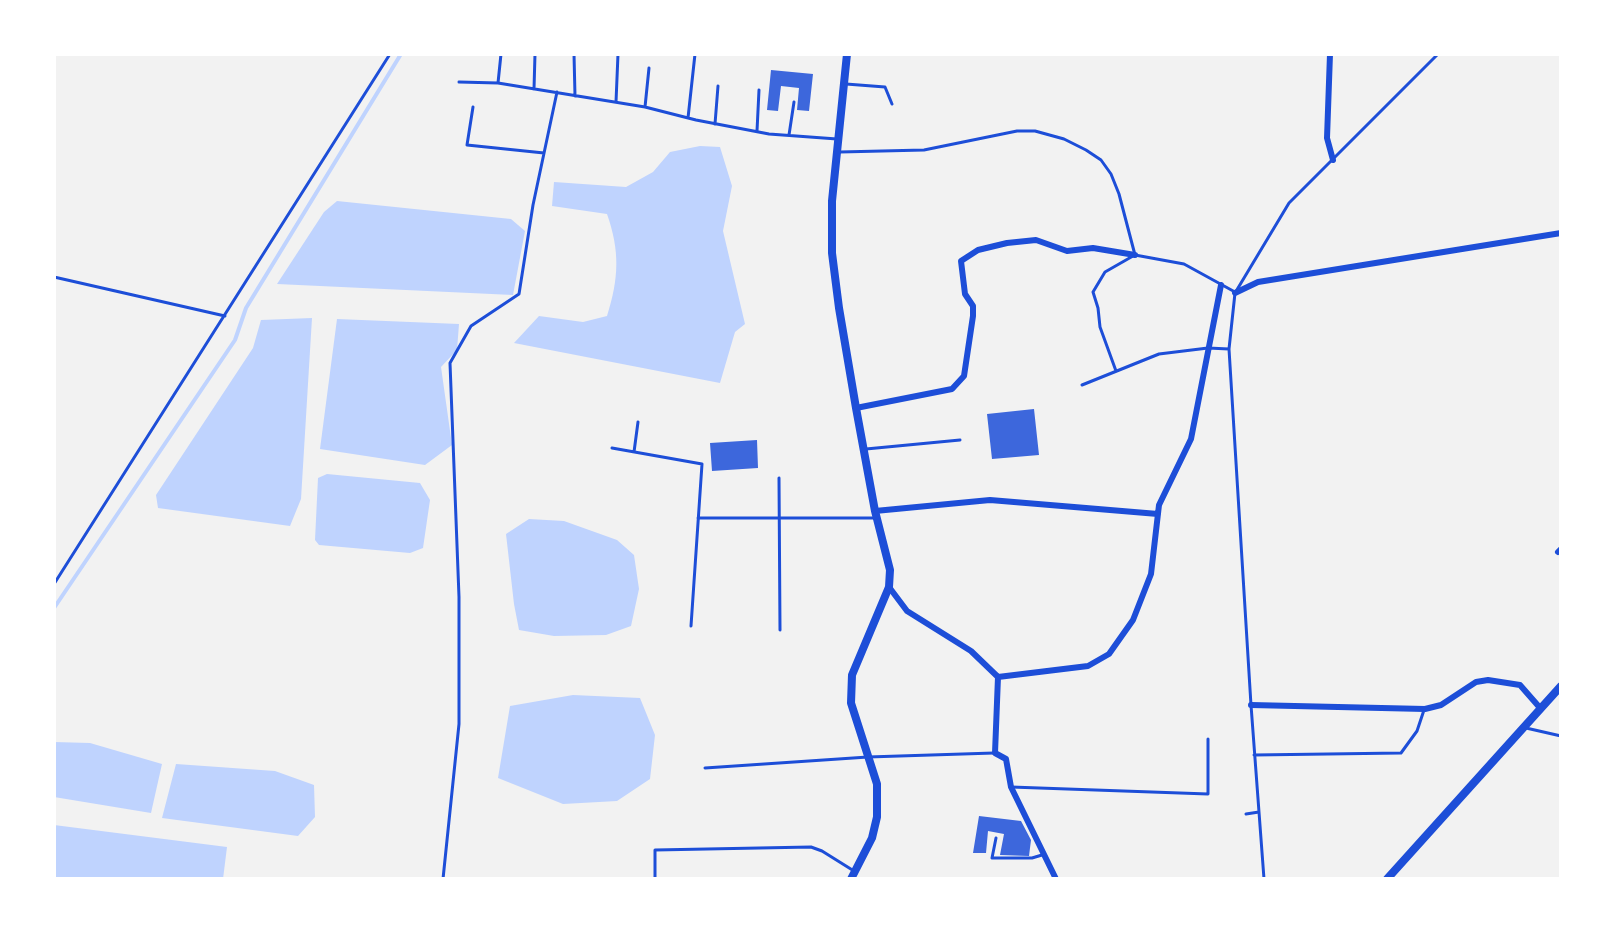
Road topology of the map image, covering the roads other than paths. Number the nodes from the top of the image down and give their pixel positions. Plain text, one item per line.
1 (390, 54) edge
2 (501, 54) edge
3 (535, 54) edge
4 (574, 54) edge
5 (618, 54) edge
6 (695, 54) edge
7 (848, 54) edge
8 (1330, 54) edge
9 (1438, 54) edge
10 (649, 68) dead end
11 (459, 82) dead end
12 (498, 83) junction
13 (845, 83) junction
14 (718, 86) dead end
15 (534, 89) junction
16 (759, 90) dead end
17 (557, 93) junction
18 (576, 96) junction
19 (616, 102) junction
20 (794, 102) dead end
21 (892, 104) dead end
22 (473, 107) dead end
23 (645, 107) junction
24 (687, 118) junction
25 (715, 124) junction
26 (757, 131) junction
27 (789, 135) junction
28 (839, 139) junction
29 (838, 152) junction
30 (544, 153) junction
31 (1333, 160) junction
32 (1561, 233) edge
33 (1135, 255) junction
34 (54, 277) edge
35 (1221, 285) junction
36 (1235, 293) junction
37 (225, 316) junction
38 (1208, 348) junction
39 (1229, 349) junction
40 (1116, 371) junction
41 (1082, 386) dead end
42 (856, 408) junction
43 (638, 422) dead end
44 (960, 440) dead end
45 (612, 448) dead end
46 (864, 449) junction
47 (634, 452) junction
48 (779, 478) dead end
49 (876, 514) junction
50 (1158, 514) junction
51 (698, 518) junction
52 (780, 518) junction
53 (54, 584) edge
54 (889, 587) junction
55 (691, 626) dead end
56 (780, 630) dead end
57 (998, 677) junction
58 (1561, 686) edge
59 (1251, 705) junction
60 (1425, 709) junction
61 (1541, 709) junction
62 (1524, 728) junction
63 (1561, 736) edge
64 (1208, 739) dead end
65 (995, 753) junction
66 (1254, 755) junction
67 (868, 757) junction
68 (705, 768) dead end
69 (1011, 787) junction
70 (1259, 812) junction
71 (1246, 814) dead end
72 (996, 838) dead end
73 (1044, 854) junction
74 (854, 875) edge
75 (444, 879) edge
76 (655, 879) edge
77 (1056, 879) edge
78 (1264, 879) edge
79 (1387, 879) edge

1 - 37 lane
2 - 12 lane
3 - 15 lane
4 - 18 lane
5 - 19 lane
6 - 24 lane
7 - 13 street
8 - 31 street
9 - 31 lane
10 - 23 lane
11 - 12 lane
12 - 15 lane
13 - 21 lane
13 - 28 street
14 - 25 lane
15 - 17 lane
16 - 26 lane
17 - 18 lane
17 - 30 lane
18 - 19 lane
19 - 23 lane
20 - 27 lane
22 - 30 lane
23 - 24 lane
24 - 25 lane
25 - 26 lane
26 - 27 lane
27 - 28 lane
28 - 29 street
29 - 33 lane
29 - 42 street
30 - 75 lane
31 - 36 lane
32 - 36 street
33 - 35 lane
33 - 40 lane
33 - 42 street
34 - 37 lane
35 - 36 lane
35 - 38 street
36 - 39 lane
37 - 53 lane
38 - 39 lane
38 - 40 lane
38 - 50 street
39 - 59 lane
40 - 41 lane
42 - 46 street
43 - 47 lane
44 - 46 lane
45 - 47 lane
46 - 49 street
47 - 51 lane
48 - 52 lane
49 - 50 street
49 - 52 lane
49 - 54 street
50 - 57 street
51 - 52 lane
51 - 55 lane
52 - 56 lane
54 - 57 street
54 - 67 street
57 - 65 street
58 - 61 street
59 - 60 street
59 - 66 lane
60 - 61 street
60 - 66 lane
61 - 62 street
62 - 63 lane
62 - 79 street
64 - 69 lane
65 - 67 lane
65 - 69 street
66 - 70 lane
67 - 68 lane
67 - 74 street
69 - 73 street
70 - 71 lane
70 - 78 lane
72 - 73 lane
73 - 77 street
74 - 76 lane

